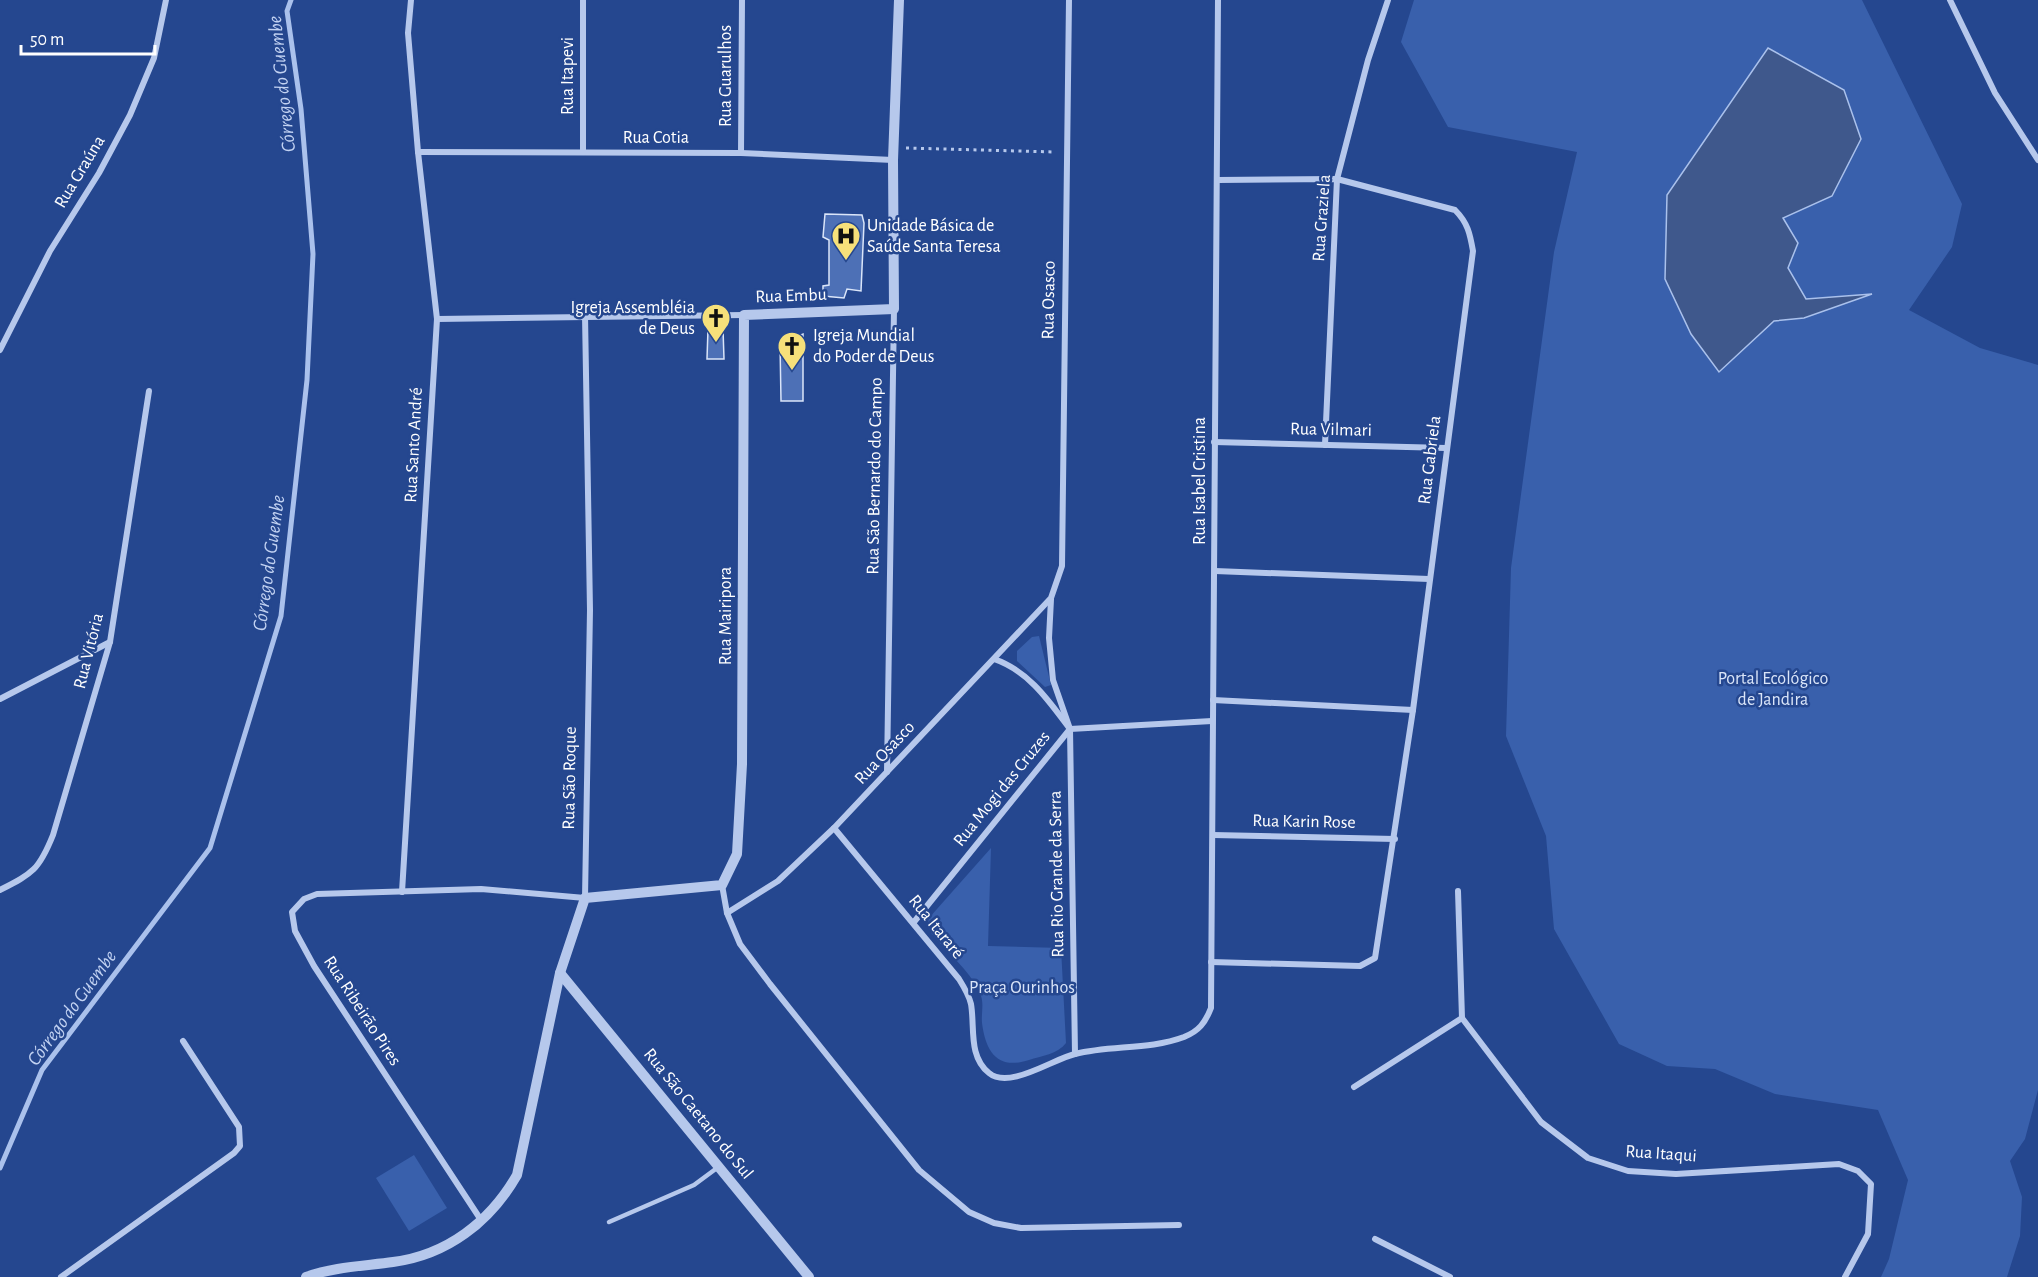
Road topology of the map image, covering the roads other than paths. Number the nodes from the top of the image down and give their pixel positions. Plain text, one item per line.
1 (166, 0) edge
2 (411, 0) edge
3 (584, 0) edge
4 (742, 0) edge
5 (899, 0) edge
6 (1069, 0) edge
7 (1218, 0) edge
8 (1388, 0) edge
9 (1950, 0) edge
10 (418, 152) junction
11 (583, 152) junction
12 (741, 153) junction
13 (893, 160) junction
14 (2038, 160) edge
15 (1337, 179) junction
16 (1218, 180) junction
17 (894, 309) junction
18 (585, 315) junction
19 (744, 315) junction
20 (437, 319) junction
21 (0, 350) edge
22 (150, 391) dead end
23 (1214, 442) junction
24 (1326, 445) junction
25 (1446, 448) junction
26 (1215, 572) junction
27 (1430, 579) junction
28 (1051, 598) junction
29 (110, 642) junction
30 (994, 659) junction
31 (0, 699) edge
32 (1213, 700) junction
33 (1413, 710) junction
34 (1212, 721) junction
35 (1070, 729) junction
36 (887, 772) junction
37 (834, 828) junction
38 (1214, 835) junction
39 (1395, 839) junction
40 (722, 885) junction
41 (0, 890) edge
42 (1458, 891) dead end
43 (402, 892) junction
44 (585, 898) junction
45 (727, 913) junction
46 (914, 922) junction
47 (1212, 962) junction
48 (560, 973) junction
49 (1462, 1018) junction
50 (183, 1041) dead end
51 (1075, 1054) junction
52 (1354, 1087) dead end
53 (720, 1166) junction
54 (481, 1220) junction
55 (609, 1222) dead end
56 (1179, 1225) dead end
57 (1375, 1239) dead end
58 (61, 1277) edge
59 (306, 1277) edge
60 (809, 1277) edge
61 (1450, 1277) edge
62 (1845, 1277) edge

1 - 21 street, Rua Graúna
2 - 10 street, Rua Santo André
3 - 11 street, Rua Itapevi
4 - 12 street, Rua Guarulhos
5 - 13 street, Rua São Bernardo do Campo
6 - 28 street, Rua Osasco
7 - 16 street, Rua Isabel Cristina
8 - 15 street, Rua Graziela
9 - 14 street
10 - 11 street, Rua Cotia
10 - 20 street, Rua Santo André
11 - 12 street, Rua Cotia
12 - 13 street, Rua Cotia
13 - 17 street, Rua São Bernardo do Campo
15 - 16 street, Rua Gabriela
15 - 24 street, Rua Graziela
15 - 25 street, Rua Gabriela
16 - 23 street, Rua Isabel Cristina
17 - 19 street, Rua Embu
17 - 36 street, Rua São Bernardo do Campo
18 - 19 street, Rua Embu
18 - 20 street, Rua Embu
18 - 44 street, Rua São Roque
19 - 40 street, Rua Mairipora
20 - 43 street, Rua Santo André
22 - 29 street, Rua Vitória
23 - 24 street, Rua Vilmari
23 - 26 street, Rua Isabel Cristina
24 - 25 street, Rua Vilmari
25 - 27 street, Rua Gabriela
26 - 27 street
26 - 32 street, Rua Isabel Cristina
27 - 33 street, Rua Gabriela
28 - 30 street, Rua Osasco
28 - 35 street, Rua Osasco
29 - 31 street
29 - 41 street, Rua Vitória
30 - 35 street, Rua Mogi das Cruzes
30 - 36 street, Rua Osasco
32 - 33 street
32 - 34 street, Rua Isabel Cristina
33 - 39 street, Rua Gabriela
34 - 35 street
34 - 38 street, Rua Isabel Cristina
35 - 46 street, Rua Mogi das Cruzes
35 - 51 street, Rua Rio Grande da Serra
36 - 37 street, Rua Osasco
37 - 45 street, Rua Osasco
37 - 46 street, Rua Itararé
38 - 39 street, Rua Karin Rose
38 - 47 street, Rua Isabel Cristina
39 - 47 street, Rua Gabriela
40 - 44 street
40 - 45 street
42 - 49 street
43 - 44 street, Rua Ribeirão Pires
43 - 54 street, Rua Ribeirão Pires
44 - 48 street, Rua São Roque
45 - 56 street
46 - 51 street, Rua Itararé
47 - 51 street, Rua Isabel Cristina
48 - 53 street, Rua São Caetano do Sul
48 - 54 street, Rua São Roque
49 - 52 street
49 - 62 street, Rua Itaqui
50 - 58 street
53 - 55 lane
53 - 60 street, Rua São Caetano do Sul
54 - 59 street, Rua São Roque
57 - 61 street

